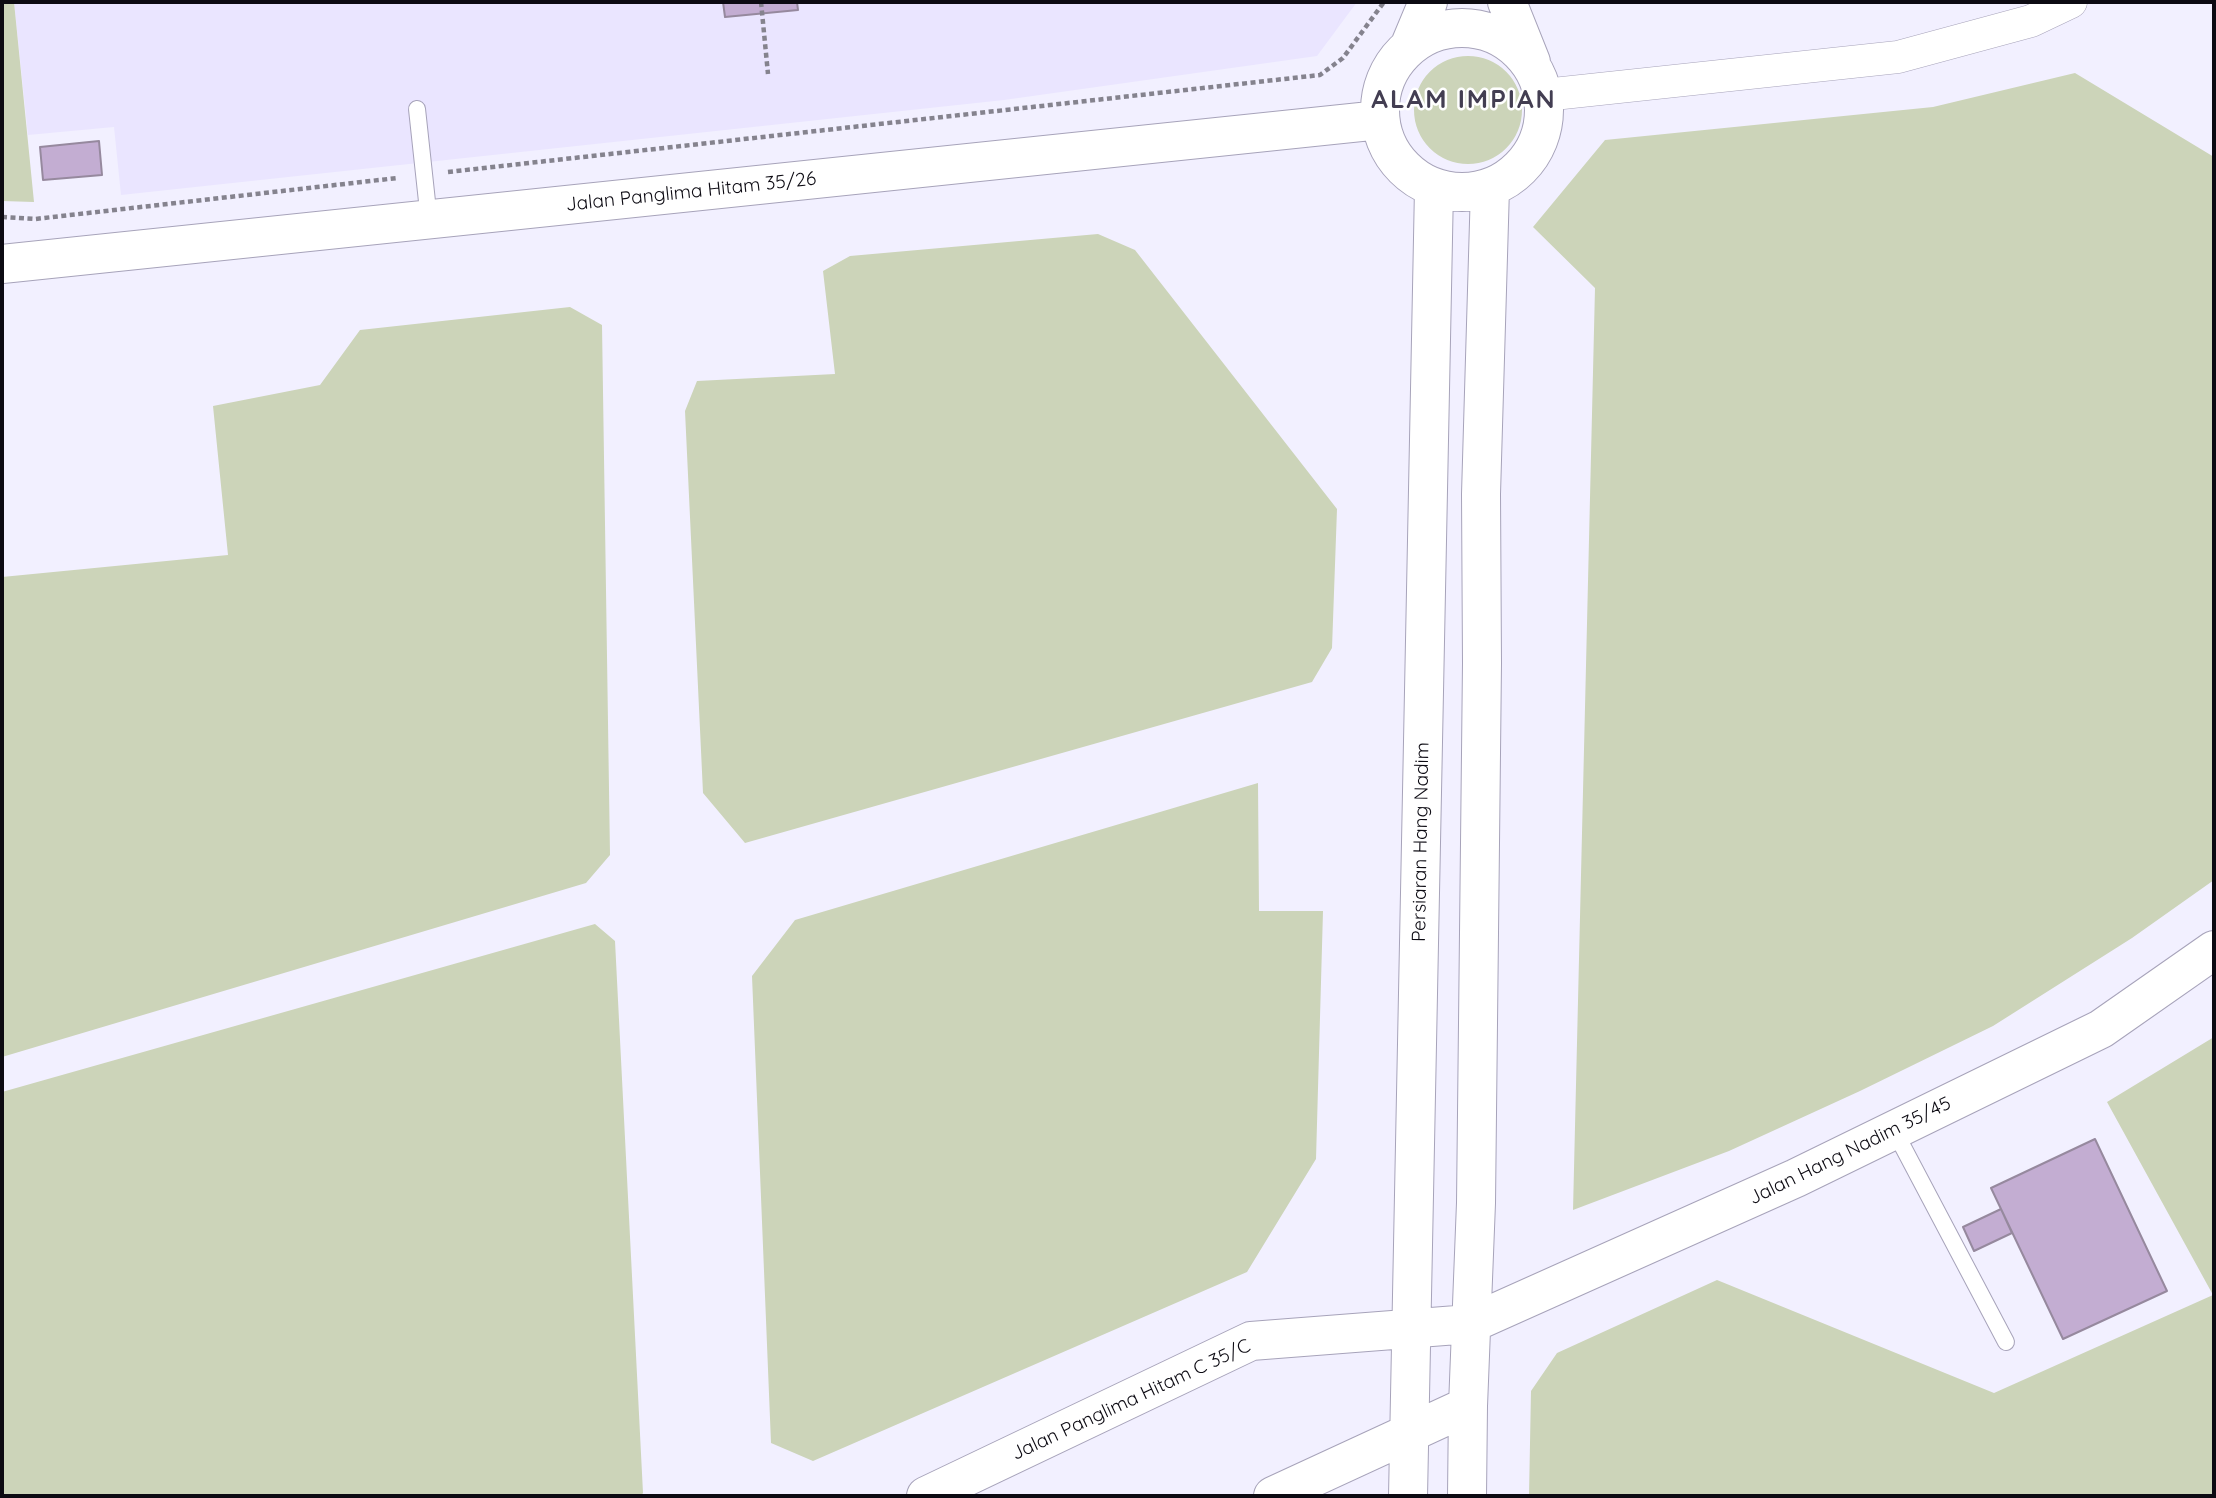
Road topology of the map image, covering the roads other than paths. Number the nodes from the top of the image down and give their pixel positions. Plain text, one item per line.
1 (1427, 2) edge
2 (1507, 2) edge
3 (2071, 2) edge
4 (1410, 45) junction
5 (1539, 81) junction
6 (417, 109) dead end
7 (1380, 120) junction
8 (1434, 188) junction
9 (1490, 188) junction
10 (429, 219) junction
11 (2, 264) edge
12 (2214, 950) edge
13 (1894, 1130) junction
14 (1470, 1324) junction
15 (1412, 1329) junction
16 (2006, 1342) dead end
17 (1468, 1406) junction
18 (1409, 1433) junction
19 (926, 1496) edge
20 (1273, 1496) edge
21 (1408, 1496) edge
22 (1467, 1496) edge

1 - 4 street
2 - 5 street
3 - 5 street
4 - 5 street
4 - 7 street
5 - 9 street
6 - 10 lane
7 - 8 street
7 - 10 street, Jalan Panglima Hitam 35/26
8 - 9 street
8 - 15 street, Persiaran Hang Nadim
9 - 14 street
10 - 11 street, Jalan Panglima Hitam 35/26
12 - 13 street, Jalan Hang Nadim 35/45
13 - 14 street, Jalan Hang Nadim 35/45
13 - 16 lane
14 - 15 street, Jalan Panglima Hitam C 35/C
14 - 17 street
15 - 18 street, Persiaran Hang Nadim
15 - 19 street, Jalan Panglima Hitam C 35/C
17 - 18 street
17 - 22 street
18 - 20 street
18 - 21 street, Persiaran Hang Nadim

